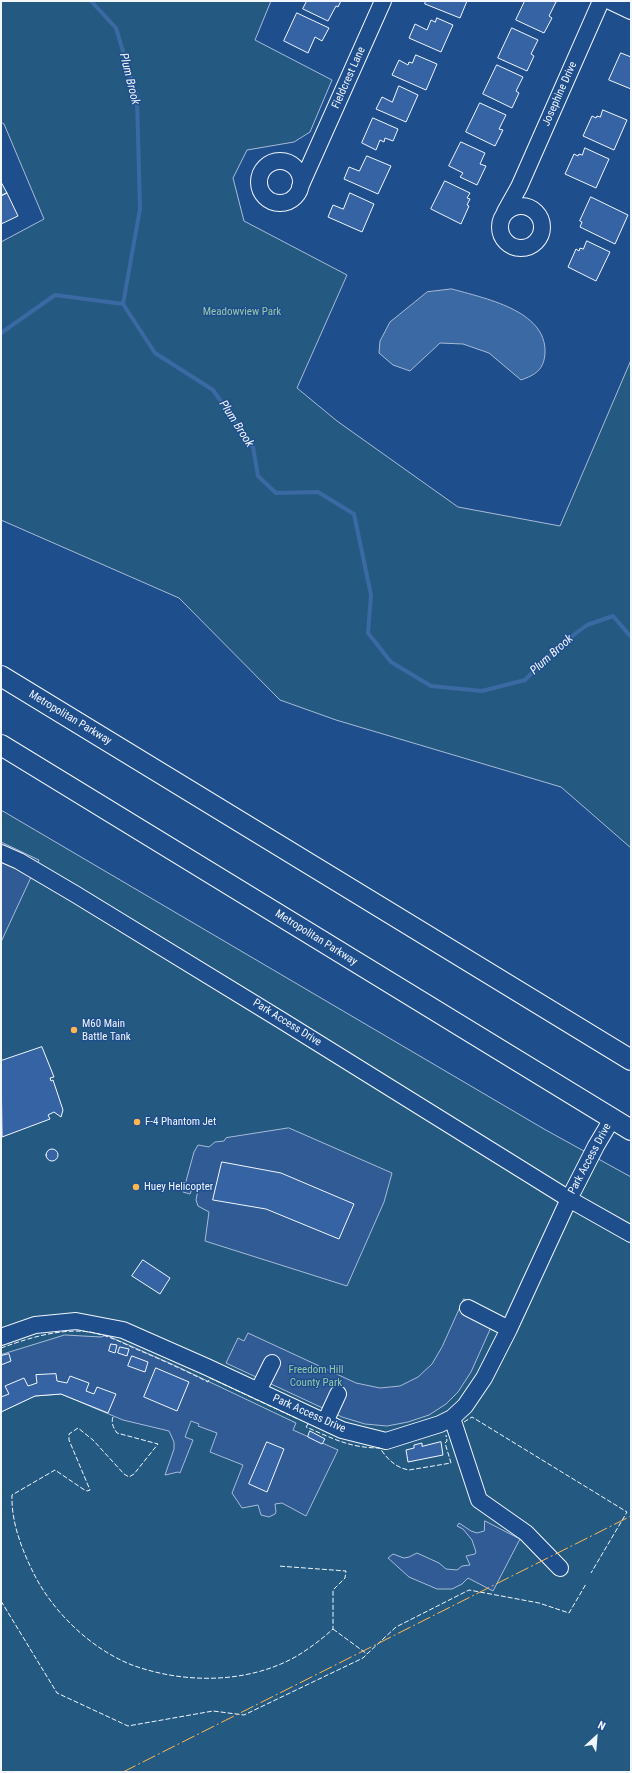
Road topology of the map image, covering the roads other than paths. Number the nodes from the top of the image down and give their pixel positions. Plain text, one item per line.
1 (383, 1) edge
2 (600, 1) edge
3 (610, 1) edge
4 (631, 11) edge
5 (315, 156) junction
6 (289, 164) junction
7 (300, 187) junction
8 (518, 187) junction
9 (530, 208) junction
10 (505, 212) junction
11 (1, 676) edge
12 (4, 748) edge
13 (1, 853) edge
14 (631, 1060) edge
15 (624, 1125) edge
16 (569, 1200) junction
17 (631, 1234) edge
18 (468, 1308) dead end
19 (509, 1329) junction
20 (1, 1337) edge
21 (272, 1363) dead end
22 (258, 1391) junction
23 (338, 1394) dead end
24 (452, 1418) junction
25 (325, 1422) junction
26 (560, 1568) dead end

1 - 5 street, Fieldcrest Lane
2 - 8 street, Josephine Drive
3 - 4 street
5 - 6 street, Fieldcrest Lane
5 - 7 street, Fieldcrest Lane
6 - 7 street
6 - 7 street, Fieldcrest Lane
8 - 9 street, Josephine Drive
8 - 10 street, Josephine Drive
9 - 10 street
9 - 10 street, Josephine Drive
11 - 14 main road, Metropolitan Parkway
12 - 15 main road, Metropolitan Parkway
13 - 16 street, Park Access Drive
15 - 16 street, Park Access Drive
16 - 17 street, Park Access Drive
16 - 19 street, Park Access Drive
18 - 19 street
19 - 24 street, Park Access Drive
20 - 22 street, Park Access Drive
21 - 22 street
22 - 25 street, Park Access Drive
23 - 25 street
24 - 25 street, Park Access Drive
24 - 26 street

